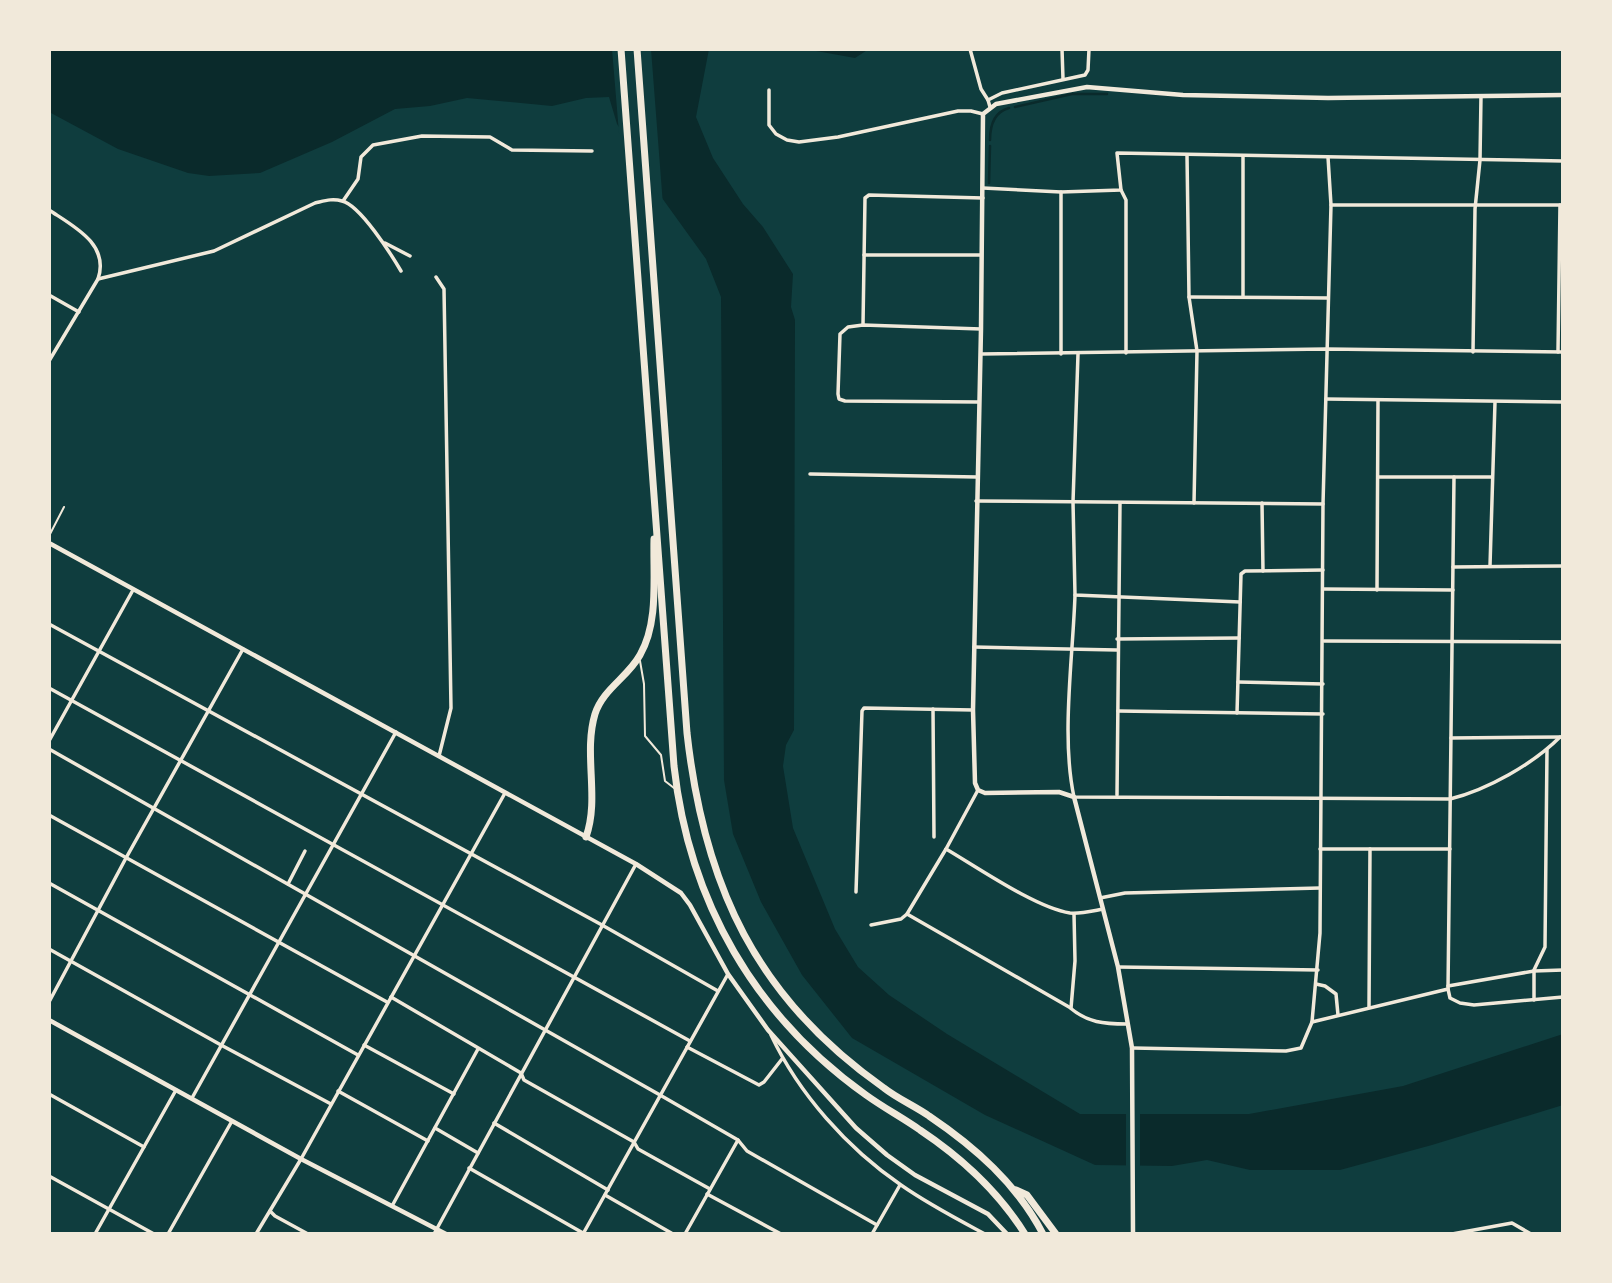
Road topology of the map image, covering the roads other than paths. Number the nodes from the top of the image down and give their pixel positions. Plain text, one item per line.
1 (621, 49) edge
2 (637, 49) edge
3 (970, 49) edge
4 (1062, 49) edge
5 (1089, 49) edge
6 (1063, 79) junction
7 (769, 90) dead end
8 (1563, 95) edge
9 (1481, 96) junction
10 (988, 100) junction
11 (990, 107) junction
12 (983, 114) junction
13 (592, 151) dead end
14 (1187, 155) junction
15 (1243, 156) junction
16 (1328, 157) junction
17 (1480, 160) junction
18 (1563, 161) edge
19 (983, 188) junction
20 (1121, 190) junction
21 (1061, 192) junction
22 (983, 198) junction
23 (344, 201) junction
24 (1475, 204) junction
25 (1331, 205) junction
26 (1561, 205) edge
27 (49, 210) edge
28 (383, 242) junction
29 (864, 255) junction
30 (982, 255) junction
31 (410, 256) dead end
32 (401, 271) dead end
33 (436, 277) dead end
34 (98, 279) junction
35 (49, 295) edge
36 (1243, 296) junction
37 (1189, 297) junction
38 (1328, 298) junction
39 (79, 312) junction
40 (863, 326) junction
41 (982, 329) junction
42 (1327, 349) junction
43 (1197, 351) junction
44 (1473, 352) junction
45 (1560, 352) edge
46 (1126, 353) junction
47 (981, 354) junction
48 (1061, 354) junction
49 (1079, 354) junction
50 (49, 361) edge
51 (1325, 399) junction
52 (1378, 400) junction
53 (1563, 401) edge
54 (979, 402) junction
55 (1495, 402) junction
56 (810, 474) dead end
57 (977, 477) junction
58 (1378, 477) junction
59 (1454, 477) junction
60 (1492, 477) junction
61 (976, 501) junction
62 (1073, 502) junction
63 (1120, 503) junction
64 (1194, 503) junction
65 (1262, 503) junction
66 (1323, 504) junction
67 (64, 507) dead end
68 (656, 507) junction
69 (49, 536) edge
70 (49, 543) edge
71 (1490, 566) junction
72 (1563, 566) edge
73 (1453, 567) junction
74 (1323, 570) junction
75 (1263, 571) junction
76 (134, 589) junction
77 (1323, 589) junction
78 (1377, 590) junction
79 (1453, 590) junction
80 (1075, 595) junction
81 (1118, 596) junction
82 (1240, 602) junction
83 (49, 624) edge
84 (1239, 638) junction
85 (1117, 639) junction
86 (1323, 641) junction
87 (1452, 641) junction
88 (1563, 642) edge
89 (974, 647) junction
90 (243, 649) junction
91 (1073, 649) junction
92 (1117, 650) junction
93 (99, 652) junction
94 (640, 656) junction
95 (1238, 682) junction
96 (1323, 684) junction
97 (49, 688) edge
98 (72, 700) junction
99 (933, 709) junction
100 (209, 710) junction
101 (973, 710) junction
102 (1118, 711) junction
103 (1237, 713) junction
104 (1323, 714) junction
105 (396, 732) junction
106 (1561, 737) edge
107 (1451, 738) junction
108 (49, 741) edge
109 (49, 749) edge
110 (1547, 750) junction
111 (439, 756) junction
112 (181, 760) junction
113 (978, 790) junction
114 (677, 791) junction
115 (362, 793) junction
116 (505, 793) junction
117 (1117, 796) junction
118 (1074, 797) junction
119 (1322, 799) junction
120 (1450, 799) junction
121 (154, 808) junction
122 (49, 815) edge
123 (586, 837) junction
124 (933, 837) dead end
125 (333, 844) junction
126 (946, 849) junction
127 (1320, 849) junction
128 (1370, 849) junction
129 (1450, 849) junction
130 (305, 851) dead end
131 (471, 853) junction
132 (126, 858) junction
133 (636, 864) junction
134 (49, 883) edge
135 (288, 884) junction
136 (1320, 888) junction
137 (856, 892) dead end
138 (306, 894) junction
139 (1100, 898) junction
140 (442, 905) junction
141 (1104, 909) junction
142 (99, 911) junction
143 (907, 914) junction
144 (1074, 914) junction
145 (603, 925) junction
146 (871, 925) dead end
147 (279, 942) junction
148 (49, 949) edge
149 (414, 955) junction
150 (70, 961) junction
151 (1118, 967) junction
152 (1318, 970) junction
153 (1563, 970) edge
154 (1534, 971) junction
155 (728, 974) junction
156 (574, 977) junction
157 (1316, 984) junction
158 (1448, 987) junction
159 (718, 991) junction
160 (249, 994) junction
161 (1563, 997) edge
162 (389, 1000) junction
163 (1534, 1000) junction
164 (49, 1002) edge
165 (1369, 1006) junction
166 (1071, 1008) junction
167 (1338, 1016) junction
168 (49, 1020) edge
169 (1312, 1022) junction
170 (1128, 1024) junction
171 (545, 1029) junction
172 (768, 1030) junction
173 (690, 1041) junction
174 (221, 1045) junction
175 (364, 1045) junction
176 (687, 1046) junction
177 (1132, 1048) junction
178 (478, 1049) junction
179 (358, 1055) junction
180 (782, 1058) junction
181 (521, 1073) junction
182 (176, 1090) junction
183 (338, 1091) junction
184 (49, 1094) edge
185 (454, 1094) junction
186 (660, 1095) junction
187 (192, 1098) junction
188 (331, 1104) junction
189 (232, 1121) junction
190 (494, 1123) junction
191 (435, 1128) junction
192 (738, 1140) junction
193 (428, 1141) junction
194 (634, 1142) junction
195 (144, 1147) junction
196 (478, 1153) junction
197 (301, 1159) junction
198 (470, 1168) junction
199 (49, 1176) edge
200 (900, 1185) junction
201 (1012, 1188) junction
202 (709, 1192) junction
203 (607, 1193) junction
204 (393, 1206) junction
205 (109, 1209) junction
206 (270, 1211) junction
207 (877, 1225) junction
208 (435, 1231) edge
209 (96, 1234) edge
210 (154, 1234) edge
211 (168, 1234) edge
212 (256, 1234) edge
213 (308, 1234) edge
214 (446, 1234) edge
215 (583, 1234) edge
216 (673, 1234) edge
217 (685, 1234) edge
218 (781, 1234) edge
219 (873, 1234) edge
220 (985, 1234) edge
221 (1007, 1234) edge
222 (1025, 1234) edge
223 (1043, 1234) edge
224 (1056, 1234) edge
225 (1133, 1234) edge
226 (1451, 1234) edge
227 (1531, 1234) edge

1 - 68 highway
2 - 201 highway
3 - 10 street
4 - 6 street
5 - 6 street
6 - 10 street
7 - 12 street
8 - 9 street
9 - 11 street
9 - 17 street
10 - 11 street
11 - 12 street
12 - 19 street
13 - 23 street
14 - 15 street
14 - 20 street
14 - 37 street
15 - 16 street
15 - 36 street
16 - 17 street
16 - 25 street
17 - 18 street
17 - 24 street
19 - 21 street
19 - 22 street
20 - 21 street
20 - 46 street
21 - 48 street
22 - 29 street
22 - 30 street
23 - 28 street
23 - 34 street
24 - 25 street
24 - 26 street
24 - 44 street
25 - 38 street
26 - 45 street
27 - 34 street
28 - 31 street
28 - 32 street
29 - 30 street
29 - 40 street
30 - 41 street
33 - 111 street
34 - 39 street
35 - 39 street
36 - 37 street
36 - 38 street
37 - 43 street
38 - 42 street
39 - 50 street
40 - 41 street
40 - 54 street
41 - 47 street
42 - 43 street
42 - 44 street
42 - 51 street
43 - 46 street
43 - 64 street
44 - 45 street
46 - 49 street
47 - 48 street
47 - 54 street
48 - 49 street
49 - 62 street
51 - 52 street
51 - 66 street
52 - 55 street
52 - 58 street
53 - 55 street
54 - 57 street
55 - 60 street
56 - 57 street
57 - 61 street
58 - 59 street
58 - 78 street
59 - 60 street
59 - 73 street
60 - 71 street
61 - 62 street
61 - 89 street
62 - 63 street
62 - 80 street
63 - 64 street
63 - 81 street
64 - 65 street
65 - 66 street
65 - 75 street
66 - 74 street
67 - 69 lane
68 - 94 highway
68 - 114 highway
70 - 76 street
71 - 72 street
71 - 73 street
73 - 79 street
74 - 75 street
74 - 77 street
75 - 82 street
76 - 90 street
76 - 93 street
77 - 78 street
77 - 86 street
78 - 79 street
79 - 87 street
80 - 81 street
80 - 91 street
81 - 82 street
81 - 85 street
82 - 84 street
83 - 93 street
84 - 85 street
84 - 95 street
85 - 92 street
86 - 87 street
86 - 96 street
87 - 88 street
87 - 107 street
89 - 91 street
89 - 101 street
90 - 100 street
90 - 105 street
91 - 92 street
91 - 118 street
92 - 102 street
93 - 98 street
93 - 100 street
94 - 114 lane
94 - 123 highway
95 - 96 street
95 - 103 street
96 - 104 street
97 - 98 street
98 - 108 street
98 - 112 street
99 - 101 street
99 - 124 street
99 - 137 street
100 - 112 street
100 - 115 street
101 - 113 street
102 - 103 street
102 - 117 street
103 - 104 street
104 - 119 street
105 - 111 street
105 - 115 street
106 - 107 street
106 - 110 street
107 - 120 street
109 - 121 street
110 - 120 street
110 - 154 street
111 - 116 street
112 - 121 street
112 - 125 street
113 - 118 street
113 - 126 street
114 - 222 highway
115 - 125 street
115 - 131 street
116 - 123 street
116 - 131 street
117 - 118 street
117 - 119 street
118 - 139 street
119 - 120 street
119 - 127 street
120 - 129 street
121 - 132 street
121 - 135 street
122 - 132 street
123 - 133 street
125 - 138 street
125 - 140 street
126 - 143 street
126 - 144 street
127 - 128 street
127 - 136 street
128 - 129 street
128 - 165 street
129 - 158 street
130 - 135 street
131 - 140 street
131 - 145 street
132 - 142 street
132 - 147 street
133 - 145 street
133 - 155 street
134 - 142 street
135 - 138 street
136 - 139 street
136 - 152 street
138 - 147 street
138 - 149 street
139 - 141 street
140 - 149 street
140 - 156 street
141 - 144 street
141 - 151 street
142 - 150 street
142 - 160 street
143 - 146 street
143 - 166 street
144 - 166 street
145 - 156 street
145 - 159 street
147 - 160 street
147 - 162 street
148 - 150 street
149 - 162 street
149 - 171 street
150 - 164 street
150 - 174 street
151 - 152 street
151 - 170 street
152 - 157 street
153 - 154 street
154 - 158 street
154 - 163 street
155 - 159 street
155 - 172 street
156 - 171 street
156 - 173 street
157 - 167 street
157 - 169 street
158 - 163 street
158 - 165 street
159 - 173 street
160 - 174 street
160 - 179 street
161 - 163 street
162 - 175 street
162 - 178 street
165 - 167 street
166 - 170 street
167 - 169 street
168 - 182 street
169 - 177 street
170 - 177 street
171 - 181 street
171 - 186 street
172 - 180 street
172 - 221 street
173 - 176 street
174 - 187 street
174 - 188 street
175 - 179 street
175 - 185 street
176 - 180 street
176 - 186 street
177 - 225 street
178 - 181 street
178 - 185 street
179 - 183 street
180 - 200 street
181 - 190 street
181 - 194 street
182 - 187 street
182 - 195 street
183 - 188 street
183 - 193 street
184 - 195 street
185 - 191 street
186 - 192 street
186 - 194 street
187 - 189 street
188 - 197 street
189 - 197 street
189 - 211 street
190 - 196 street
190 - 203 street
191 - 193 street
191 - 196 street
192 - 202 street
192 - 207 street
193 - 204 street
194 - 202 street
194 - 203 street
195 - 205 street
196 - 198 street
197 - 204 street
197 - 206 street
198 - 208 street
198 - 215 street
199 - 205 street
200 - 207 street
200 - 220 street
201 - 223 highway
201 - 224 highway
202 - 217 street
202 - 218 street
203 - 215 street
203 - 216 street
204 - 208 street
205 - 209 street
205 - 210 street
206 - 212 street
206 - 213 street
207 - 219 street
208 - 214 street
226 - 227 street

